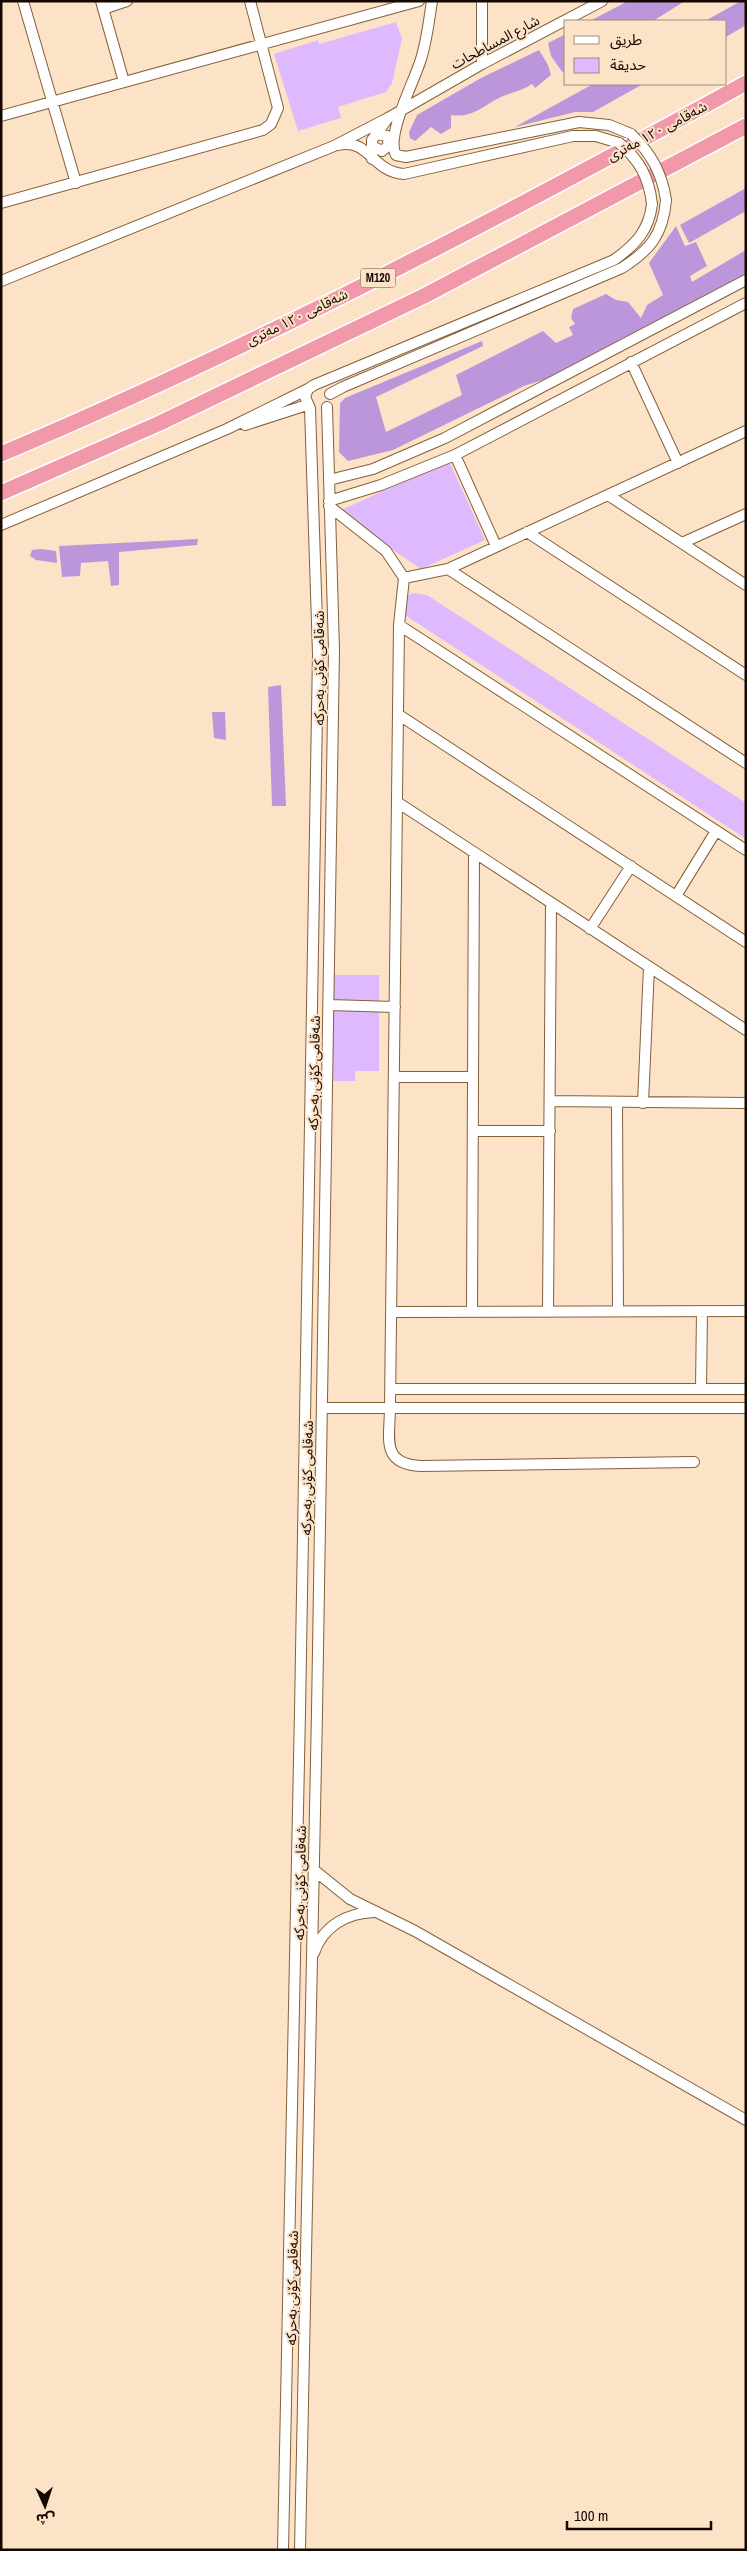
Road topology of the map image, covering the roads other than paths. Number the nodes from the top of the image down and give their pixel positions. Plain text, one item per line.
1 (23, 1) edge
2 (127, 1) edge
3 (250, 1) edge
4 (419, 1) edge
5 (432, 1) edge
6 (482, 1) edge
7 (602, 1) edge
8 (102, 5) edge
9 (566, 20) edge
10 (564, 21) edge
11 (261, 45) junction
12 (482, 64) junction
13 (124, 82) junction
14 (746, 82) edge
15 (53, 102) junction
16 (402, 110) junction
17 (1, 116) edge
18 (388, 118) junction
19 (746, 126) edge
20 (356, 133) junction
21 (377, 134) junction
22 (334, 146) junction
23 (374, 147) junction
24 (391, 147) junction
25 (372, 159) junction
26 (76, 183) junction
27 (1, 203) edge
28 (746, 280) edge
29 (1, 281) edge
30 (746, 303) edge
31 (631, 362) junction
32 (318, 385) junction
33 (308, 389) junction
34 (330, 394) junction
35 (308, 406) junction
36 (327, 407) junction
37 (227, 429) junction
38 (746, 431) edge
39 (1, 454) edge
40 (455, 455) junction
41 (678, 463) junction
42 (361, 472) junction
43 (328, 480) junction
44 (366, 490) junction
45 (1, 493) edge
46 (608, 495) junction
47 (329, 504) junction
48 (746, 514) edge
49 (1, 525) edge
50 (527, 532) junction
51 (682, 543) junction
52 (496, 546) junction
53 (448, 569) junction
54 (404, 578) junction
55 (746, 585) edge
56 (399, 625) junction
57 (746, 675) edge
58 (398, 715) junction
59 (746, 763) edge
60 (397, 802) junction
61 (716, 831) junction
62 (746, 850) edge
63 (474, 852) junction
64 (631, 866) junction
65 (676, 896) junction
66 (551, 904) junction
67 (590, 929) junction
68 (746, 942) edge
69 (649, 967) junction
70 (329, 1005) junction
71 (395, 1007) junction
72 (746, 1030) edge
73 (394, 1077) junction
74 (473, 1077) junction
75 (550, 1101) junction
76 (617, 1103) junction
77 (643, 1103) junction
78 (746, 1103) edge
79 (473, 1131) junction
80 (550, 1131) junction
81 (618, 1311) junction
82 (702, 1311) junction
83 (746, 1311) edge
84 (392, 1312) junction
85 (472, 1312) junction
86 (548, 1312) junction
87 (391, 1389) junction
88 (701, 1389) junction
89 (746, 1389) edge
90 (390, 1407) junction
91 (322, 1408) junction
92 (746, 1408) edge
93 (694, 1462) dead end
94 (314, 1870) junction
95 (378, 1912) junction
96 (312, 1960) junction
97 (746, 2120) edge
98 (282, 2550) edge
99 (300, 2550) edge

1 - 15 street
2 - 8 street
3 - 11 street
4 - 11 street
5 - 16 street
6 - 12 street
7 - 9 street, شارع المساطحات
8 - 13 street
10 - 12 street, شارع المساطحات
11 - 13 street
11 - 26 street
12 - 16 street, شارع المساطحات
13 - 15 street
14 - 39 highway, شەقامی ١٢٠ مەتری / M120
15 - 17 street
15 - 26 street
16 - 18 street, شارع المساطحات
16 - 24 street
18 - 20 street, شارع المساطحات
18 - 21 street
19 - 45 highway, M120
20 - 21 street
20 - 22 street, شارع المساطحات
21 - 23 street
21 - 24 street
22 - 25 street
22 - 29 street, شارع المساطحات
23 - 24 street
23 - 25 street
24 - 34 street, bridge
25 - 32 street, bridge
26 - 27 street
28 - 42 street
30 - 31 street
31 - 40 street
31 - 41 street
32 - 33 street
32 - 34 street
33 - 35 street, شەقامی کۆنی بەحرکە
33 - 37 street
34 - 36 street, شەقامی کۆنی بەحرکە
35 - 36 street
35 - 37 street
35 - 98 street, شەقامی کۆنی بەحرکە
36 - 43 street, شەقامی کۆنی بەحرکە
37 - 49 street
38 - 41 street
40 - 44 street
40 - 52 street
41 - 46 street
42 - 43 street
42 - 44 street
43 - 47 street, شەقامی کۆنی بەحرکە
44 - 47 street
46 - 50 street
46 - 51 street
47 - 54 street
47 - 70 street, شەقامی کۆنی بەحرکە
48 - 51 street
50 - 52 street
50 - 57 street
51 - 55 street
52 - 53 street
53 - 54 street
53 - 59 street
54 - 56 street
56 - 58 street
56 - 61 street
58 - 60 street
58 - 64 street
60 - 63 street
60 - 71 street
61 - 62 street
61 - 65 street
63 - 66 street
63 - 74 street
64 - 65 street
64 - 67 street
65 - 68 street
66 - 67 street
66 - 75 street
67 - 69 street
69 - 72 street
69 - 77 street
70 - 71 street
70 - 91 street, شەقامی کۆنی بەحرکە
71 - 73 street
73 - 74 street
73 - 84 street
74 - 79 street
75 - 76 street
75 - 80 street
76 - 77 street
76 - 81 street
77 - 78 street
79 - 80 street
79 - 85 street
80 - 86 street
81 - 82 street
81 - 86 street
82 - 83 street
82 - 88 street
84 - 85 street
84 - 87 street
85 - 86 street
87 - 88 street
87 - 90 street
88 - 89 street
90 - 91 street
90 - 92 street
90 - 93 street
91 - 94 street, شەقامی کۆنی بەحرکە
94 - 95 street
94 - 96 street, شەقامی کۆنی بەحرکە
95 - 96 street
95 - 97 street
96 - 99 street, شەقامی کۆنی بەحرکە

